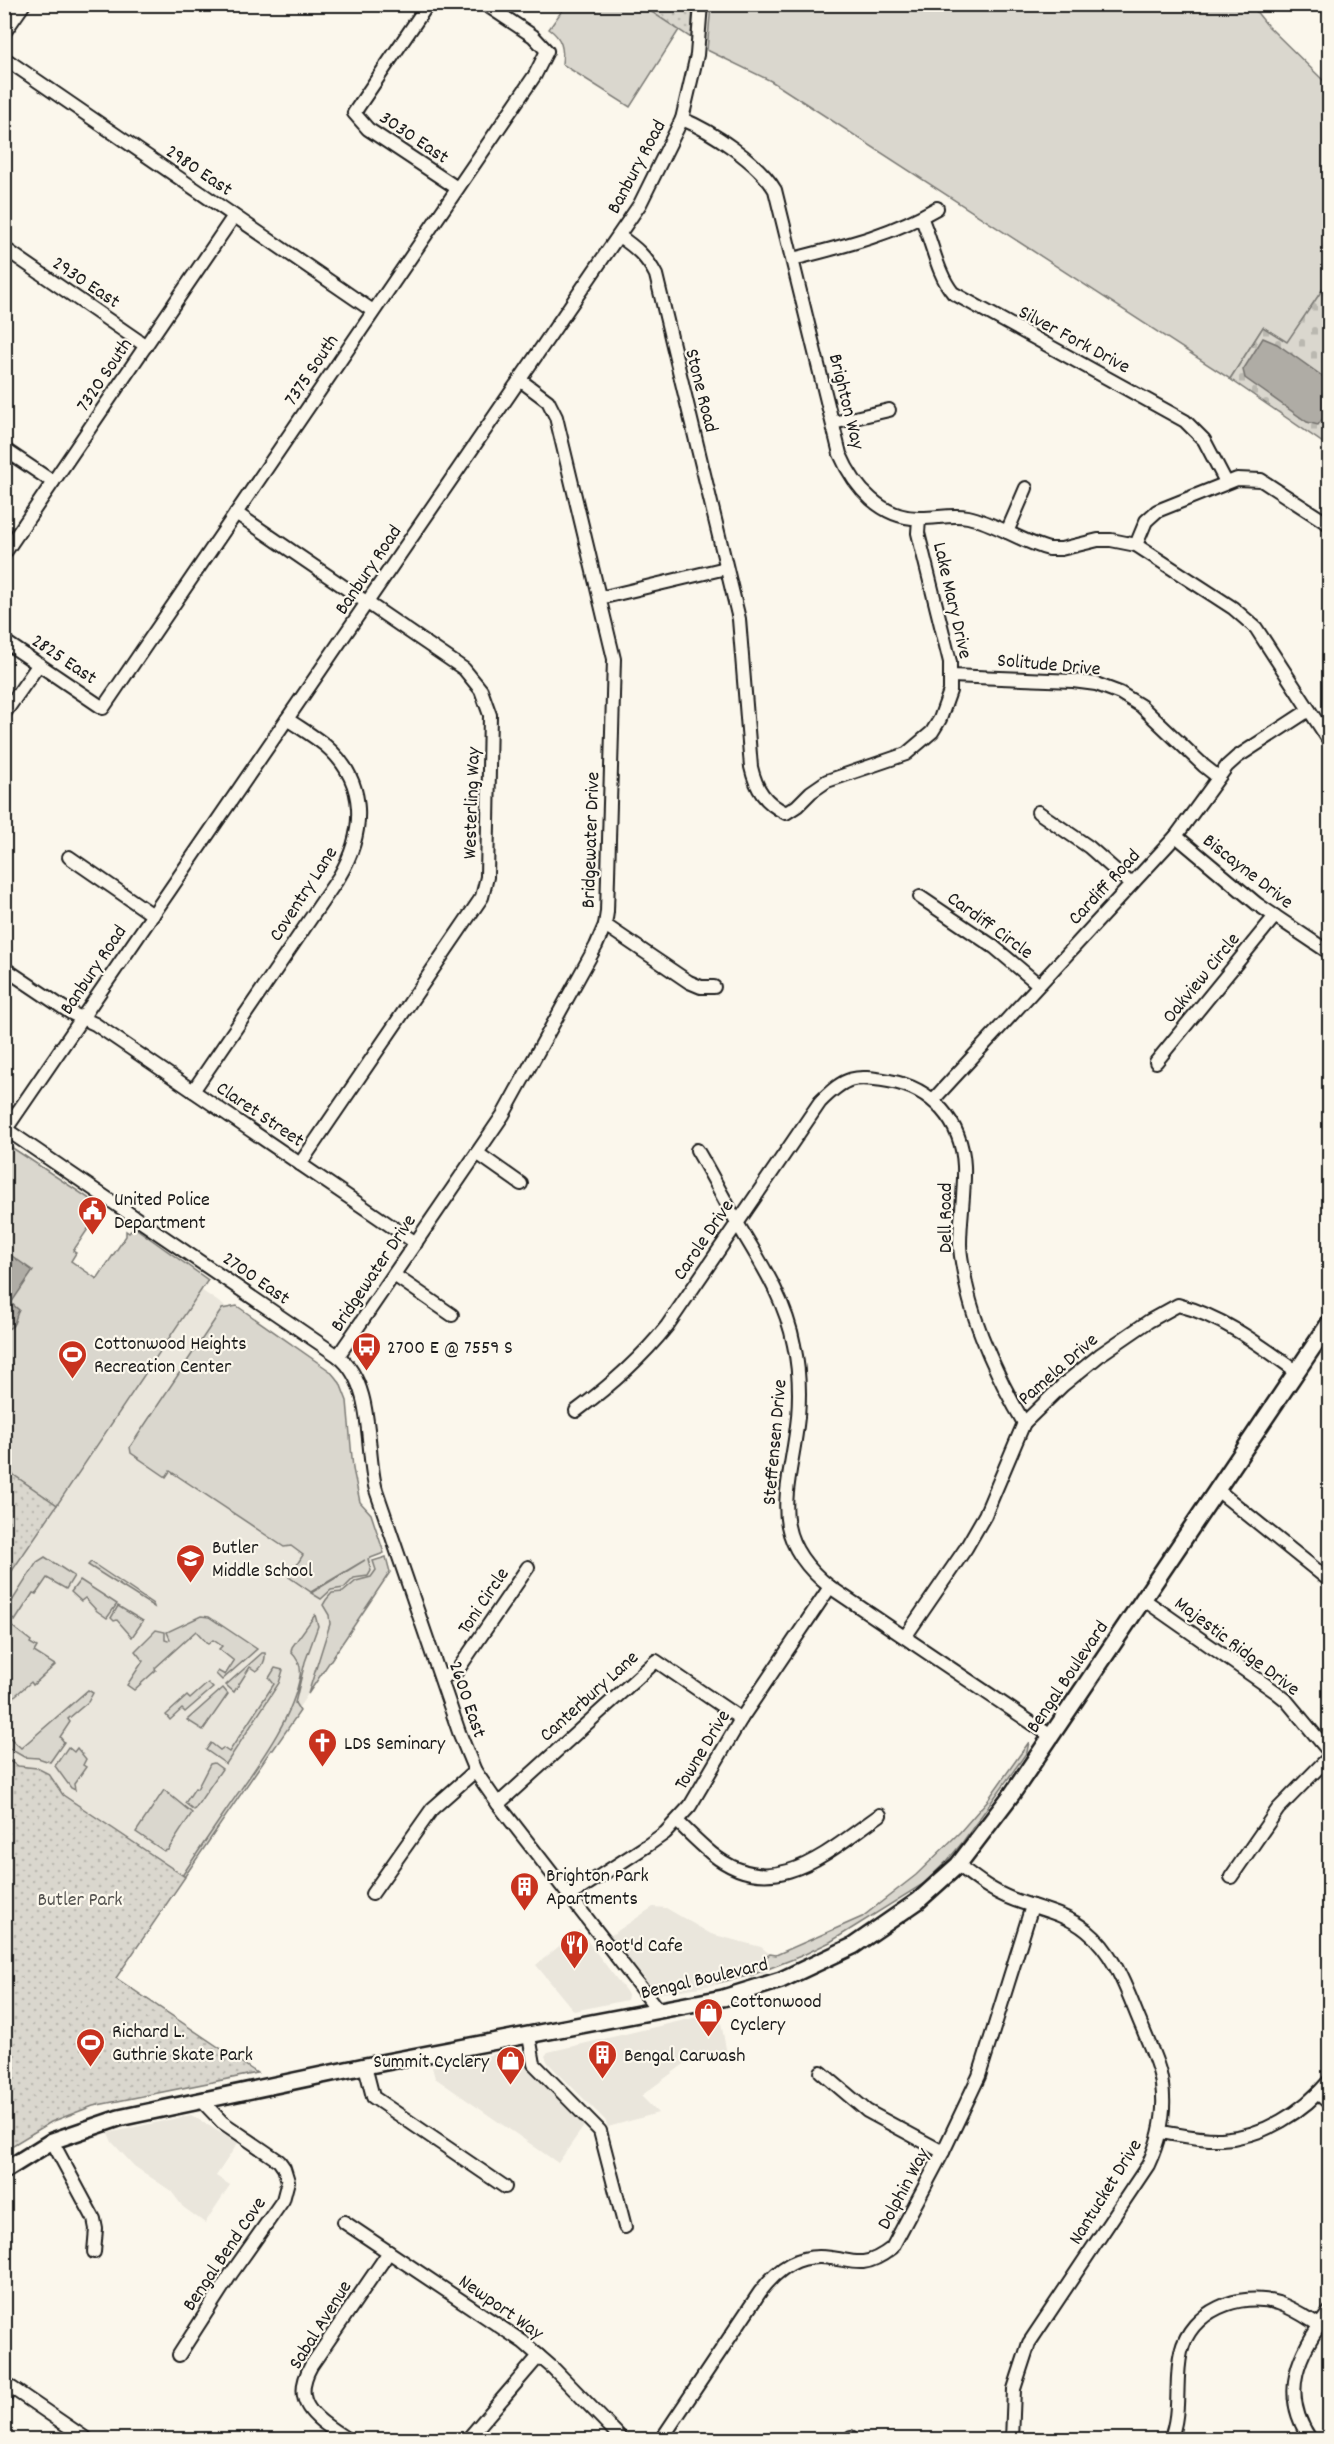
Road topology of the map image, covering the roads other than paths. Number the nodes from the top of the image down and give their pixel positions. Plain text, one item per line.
1 (24, 4) edge
2 (428, 4) edge
3 (485, 4) edge
4 (701, 4) edge
5 (4, 33) edge
6 (4, 58) edge
7 (682, 119) junction
8 (457, 188) junction
9 (937, 208) dead end
10 (234, 216) junction
11 (921, 218) junction
12 (619, 236) junction
13 (4, 248) edge
14 (793, 258) junction
15 (373, 311) junction
16 (147, 346) junction
17 (520, 380) junction
18 (889, 410) dead end
19 (833, 423) junction
20 (4, 449) edge
21 (53, 482) junction
22 (1226, 482) junction
23 (1026, 488) dead end
24 (236, 513) junction
25 (919, 519) junction
26 (1329, 525) edge
27 (1007, 532) junction
28 (1136, 545) junction
29 (4, 554) edge
30 (726, 568) junction
31 (600, 597) junction
32 (368, 602) junction
33 (4, 641) edge
34 (39, 664) junction
35 (951, 676) junction
36 (103, 708) joint
37 (1309, 710) junction
38 (4, 714) edge
39 (287, 719) junction
40 (1329, 742) edge
41 (1218, 777) junction
42 (1038, 812) dead end
43 (786, 813) joint
44 (1176, 836) junction
45 (69, 857) dead end
46 (1131, 884) junction
47 (920, 897) dead end
48 (153, 915) junction
49 (1275, 916) junction
50 (605, 925) junction
51 (1329, 953) edge
52 (4, 968) edge
53 (1038, 984) junction
54 (714, 987) dead end
55 (82, 1018) junction
56 (1156, 1062) dead end
57 (849, 1078) joint
58 (193, 1091) junction
59 (934, 1099) junction
60 (5, 1129) edge
61 (697, 1150) dead end
62 (477, 1153) junction
63 (300, 1164) junction
64 (521, 1184) dead end
65 (737, 1222) junction
66 (416, 1243) junction
67 (394, 1275) junction
68 (452, 1315) dead end
69 (1329, 1322) edge
70 (338, 1356) junction
71 (1296, 1371) junction
72 (576, 1411) dead end
73 (1024, 1422) junction
74 (1216, 1489) junction
75 (528, 1567) dead end
76 (1329, 1581) edge
77 (830, 1587) junction
78 (1143, 1599) junction
79 (905, 1637) junction
80 (441, 1678) junction
81 (741, 1719) junction
82 (1051, 1736) junction
83 (1329, 1754) edge
84 (475, 1771) junction
85 (498, 1804) junction
86 (879, 1815) dead end
87 (677, 1821) junction
88 (958, 1864) junction
89 (1231, 1877) dead end
90 (372, 1894) dead end
91 (569, 1896) junction
92 (1032, 1906) junction
93 (658, 2010) junction
94 (528, 2036) junction
95 (365, 2066) junction
96 (821, 2072) dead end
97 (1329, 2080) edge
98 (1318, 2093) junction
99 (202, 2101) junction
100 (1329, 2104) edge
101 (1161, 2132) junction
102 (52, 2140) junction
103 (943, 2152) junction
104 (4, 2171) edge
105 (505, 2187) dead end
106 (344, 2222) dead end
107 (625, 2228) dead end
108 (94, 2252) dead end
109 (389, 2252) junction
110 (1329, 2311) edge
111 (1319, 2325) junction
112 (179, 2355) dead end
113 (539, 2356) junction
114 (8, 2393) edge
115 (88, 2439) edge
116 (348, 2439) edge
117 (467, 2439) edge
118 (623, 2439) edge
119 (661, 2439) edge
120 (1012, 2439) edge
121 (1170, 2439) edge
122 (1311, 2439) edge

1 - 5 street
2 - 8 street, 3030 East
3 - 8 street, 7375 South
4 - 7 street, Banbury Road
6 - 10 street, 2980 East
7 - 12 street, Banbury Road
7 - 14 street, Brighton Way
8 - 15 street, 7375 South
9 - 11 street
10 - 15 street, 2980 East
10 - 16 street, 7320 South
11 - 14 street
11 - 22 street, Silver Fork Drive
12 - 17 street, Banbury Road
12 - 30 street, Stone Road
13 - 16 street, 2930 East
14 - 19 street, Brighton Way
15 - 24 street, 7375 South
16 - 21 street, 7320 South
17 - 31 street, Bridgewater Drive
17 - 32 street, Banbury Road
18 - 19 street
19 - 25 street, Brighton Way
20 - 21 street
21 - 29 street, 7320 South
22 - 26 street
22 - 28 street
23 - 27 street
24 - 32 street, Westerling Way
24 - 36 street, 7375 South
25 - 27 street, Brighton Way
25 - 35 street, Lake Mary Drive
27 - 28 street, Brighton Way
28 - 37 street, Brighton Way
30 - 31 street
30 - 43 street, Stone Road
31 - 50 street, Bridgewater Drive
32 - 39 street, Banbury Road
32 - 63 street, Westerling Way
33 - 34 street, 2825 East
34 - 36 street, 2825 East
34 - 38 street
35 - 41 street, Solitude Drive
35 - 43 street, Lake Mary Drive
37 - 40 street, Brighton Way
37 - 41 street, Cardiff Road
39 - 48 street, Banbury Road
39 - 58 street, Coventry Lane
41 - 44 street, Cardiff Road
42 - 46 street
44 - 46 street, Cardiff Road
44 - 49 street, Biscayne Drive
45 - 48 street
46 - 53 street, Cardiff Road
47 - 53 street, Cardiff Circle
48 - 55 street, Banbury Road
49 - 51 street, Biscayne Drive
49 - 56 street, Oakview Circle
50 - 54 street
50 - 62 street, Bridgewater Drive
52 - 55 street, Claret Street
53 - 59 street, Cardiff Road
55 - 58 street, Claret Street
55 - 60 street, Banbury Road
57 - 59 street, Dell Road
57 - 65 street, Carole Drive
58 - 63 street, Claret Street
59 - 73 street, Dell Road
60 - 70 street, 2700 East
61 - 65 street, Steffensen Drive
62 - 64 street
62 - 66 street, Bridgewater Drive
63 - 66 street, Claret Street
65 - 72 street, Carole Drive
65 - 77 street, Steffensen Drive
66 - 67 street, Bridgewater Drive
67 - 68 street
67 - 70 street, Bridgewater Drive
69 - 71 main road, Bengal Boulevard
70 - 80 street, 2600 East
71 - 73 street, Pamela Drive
71 - 74 main road, Bengal Boulevard
73 - 79 street, Pamela Drive
74 - 76 street
74 - 78 main road, Bengal Boulevard
75 - 80 street, Toni Circle
77 - 79 street, Steffensen Drive
77 - 81 street, Towne Drive
78 - 82 main road, Bengal Boulevard
78 - 83 street, Majestic Ridge Drive
79 - 82 street, Steffensen Drive
80 - 84 street, 2600 East
81 - 85 street, Canterbury Lane
81 - 87 street, Towne Drive
82 - 88 main road, Bengal Boulevard
83 - 89 street
84 - 85 street, 2600 East
84 - 90 street
85 - 91 street, 2600 East
86 - 87 street
87 - 91 street, Towne Drive
88 - 92 street, Nantucket Drive
88 - 93 main road, Bengal Boulevard
91 - 93 street, 2600 East
92 - 101 street, Nantucket Drive
92 - 103 street, Dolphin Way
93 - 94 main road, Bengal Boulevard
94 - 95 main road, Bengal Boulevard
94 - 107 street
95 - 99 main road, Bengal Boulevard
95 - 105 street
96 - 103 street
97 - 98 street
98 - 100 street
98 - 101 street
99 - 102 main road, Bengal Boulevard
99 - 112 street, Bengal Bend Cove
101 - 120 street, Nantucket Drive
102 - 104 main road, Bengal Boulevard
102 - 108 street
103 - 119 street, Dolphin Way
106 - 109 street, Newport Way
109 - 113 street, Newport Way
109 - 116 street, Sabal Avenue
110 - 111 street
111 - 121 street
111 - 122 street
113 - 117 street
113 - 118 street, Newport Way
114 - 115 street

